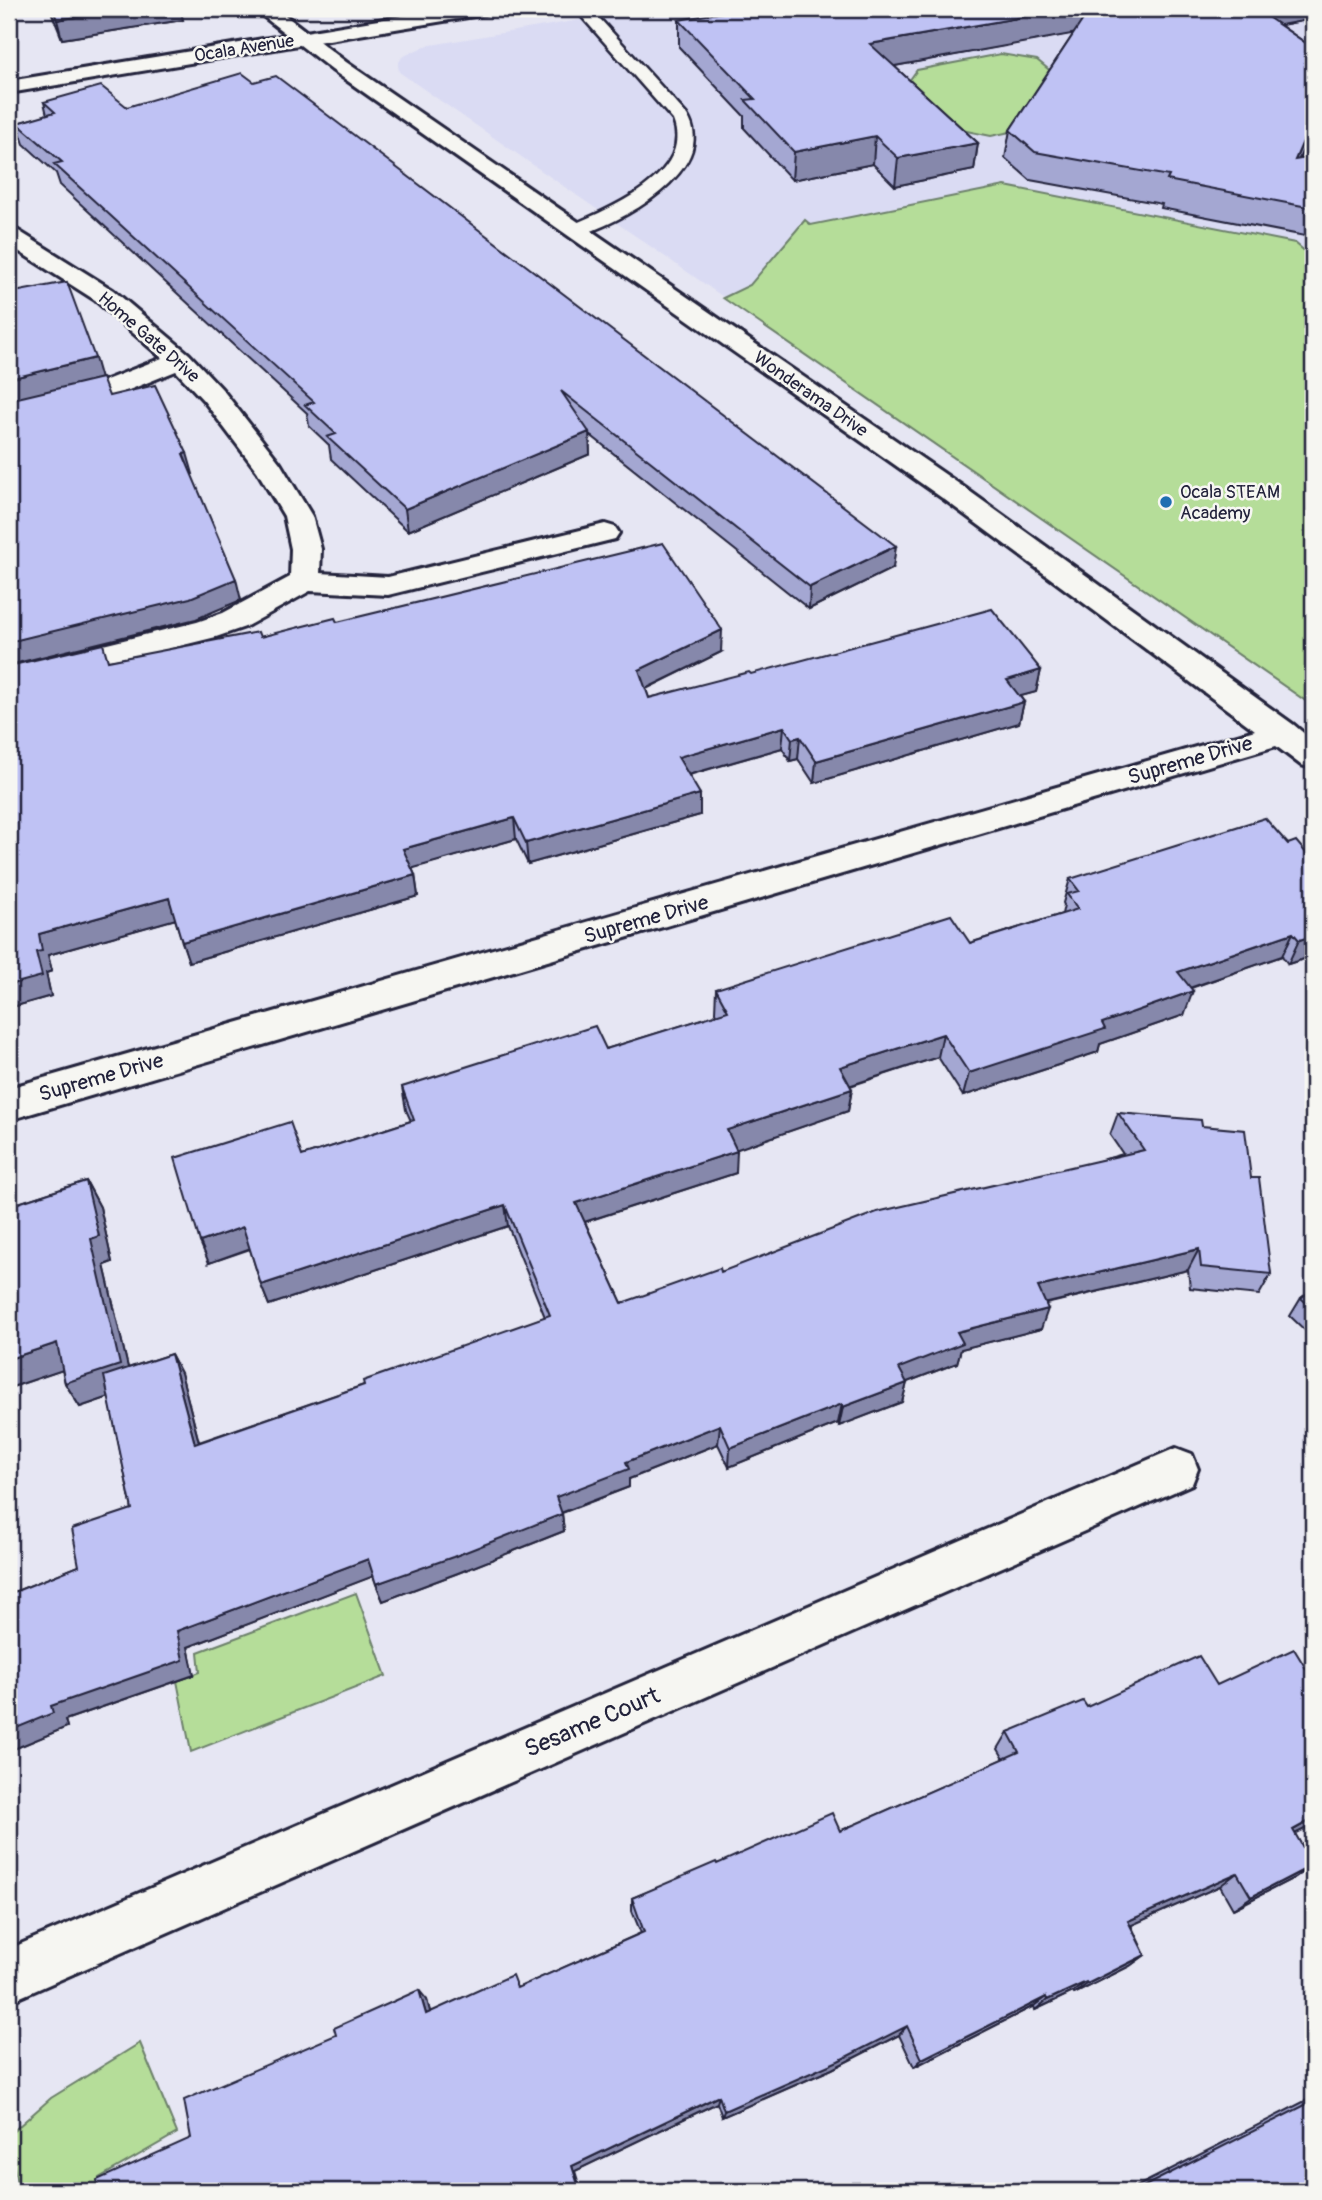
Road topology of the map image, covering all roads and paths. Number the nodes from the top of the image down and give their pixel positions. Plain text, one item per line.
1 (264, 9) edge
2 (480, 9) edge
3 (583, 9) edge
4 (302, 39) junction
5 (9, 87) edge
6 (576, 230) junction
7 (9, 235) edge
8 (180, 359) junction
9 (9, 413) edge
10 (605, 533) dead end
11 (305, 581) junction
12 (9, 678) edge
13 (1283, 733) junction
14 (1313, 757) edge
15 (9, 1104) edge
16 (1176, 1469) dead end
17 (9, 1976) edge

1 - 4 street, Wonderama Drive
2 - 4 street, Ocala Avenue
3 - 6 lane
4 - 5 street, Ocala Avenue
4 - 6 street, Wonderama Drive
6 - 13 street, Wonderama Drive
7 - 8 street, Home Gate Drive
8 - 9 street
8 - 11 street, Home Gate Drive
10 - 11 street
11 - 12 street
13 - 14 street, Wonderama Drive
13 - 15 street, Supreme Drive
16 - 17 street, Sesame Court

